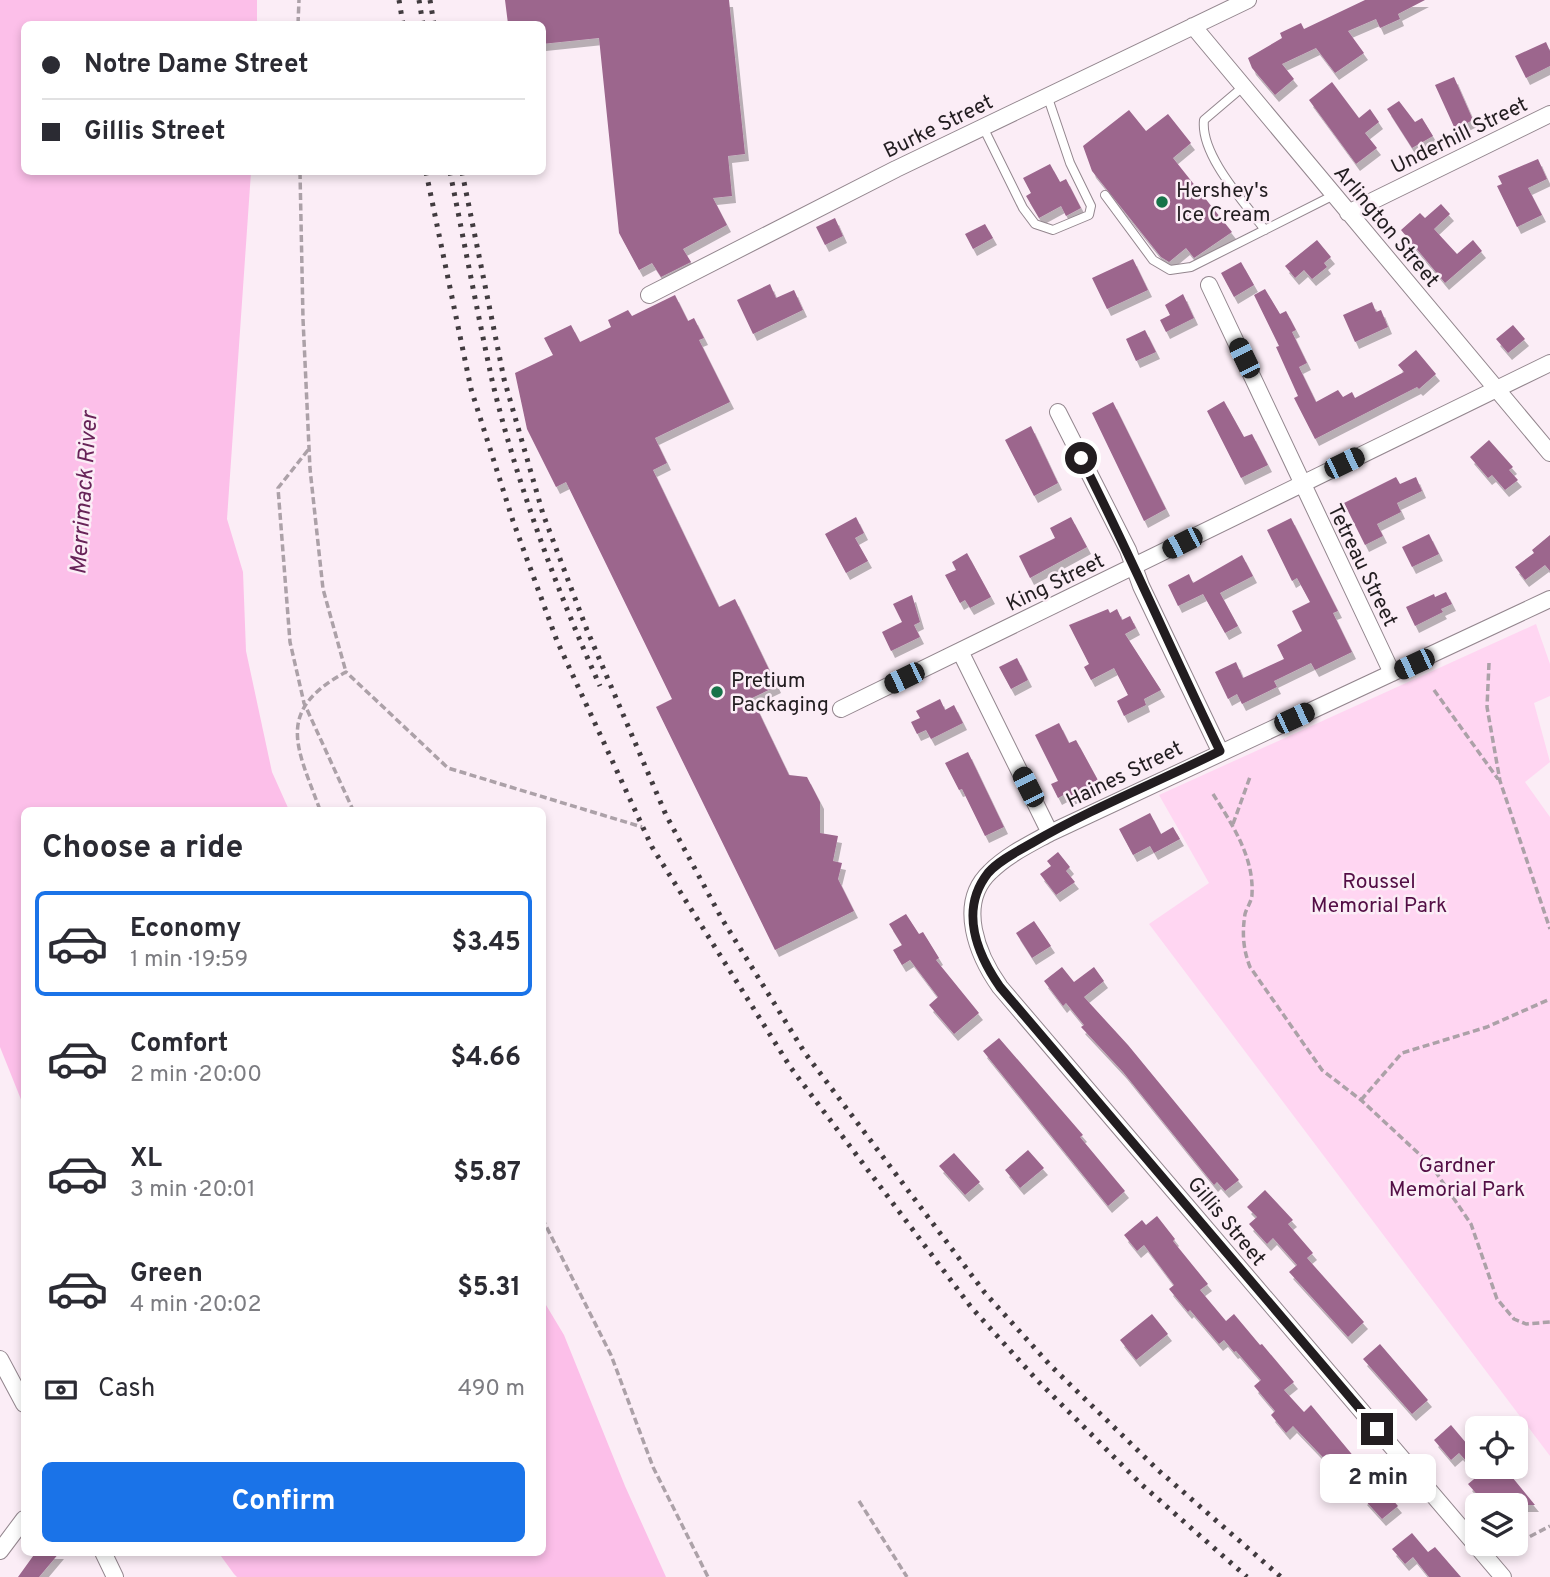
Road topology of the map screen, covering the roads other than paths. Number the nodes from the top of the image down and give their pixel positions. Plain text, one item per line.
1 (1248, 0) edge
2 (1194, 26) junction
3 (1244, 86) junction
4 (1047, 95) junction
5 (1550, 114) edge
6 (983, 127) junction
7 (1105, 195) dead end
8 (1334, 195) junction
9 (1348, 213) junction
10 (1265, 230) junction
11 (1209, 285) dead end
12 (649, 295) dead end
13 (1550, 363) edge
14 (1496, 389) junction
15 (1058, 412) dead end
16 (1550, 453) edge
17 (1301, 484) junction
18 (1134, 566) junction
19 (1550, 599) edge
20 (960, 651) junction
21 (1392, 673) junction
22 (841, 709) dead end
23 (1220, 751) junction
24 (1050, 833) junction
25 (988, 873) joint
26 (0, 1359) edge
27 (21, 1398) edge
28 (21, 1523) edge
29 (0, 1551) edge
30 (105, 1556) edge
31 (115, 1577) edge
32 (1503, 1577) edge

1 - 2 street, Burke Street
2 - 3 street, Arlington Street
2 - 4 street, Burke Street
3 - 8 street, Arlington Street
3 - 10 lane
4 - 6 street, Burke Street
4 - 6 lane
5 - 9 street, Underhill Street
6 - 12 street, Burke Street
7 - 10 lane
8 - 9 street, Arlington Street
8 - 10 lane
9 - 14 street, Arlington Street
11 - 17 street, Tetreau Street
13 - 14 street, King Street
14 - 16 street, Arlington Street
14 - 17 street, King Street
15 - 18 street
17 - 18 street, King Street
17 - 21 street, Tetreau Street
18 - 20 street, King Street
18 - 23 street
19 - 21 street, Haines Street
20 - 22 street, King Street
20 - 24 street
21 - 23 street, Haines Street
23 - 24 street, Haines Street
24 - 25 street, Haines Street
25 - 32 street, Gillis Street
26 - 27 street
28 - 29 street
30 - 31 street

